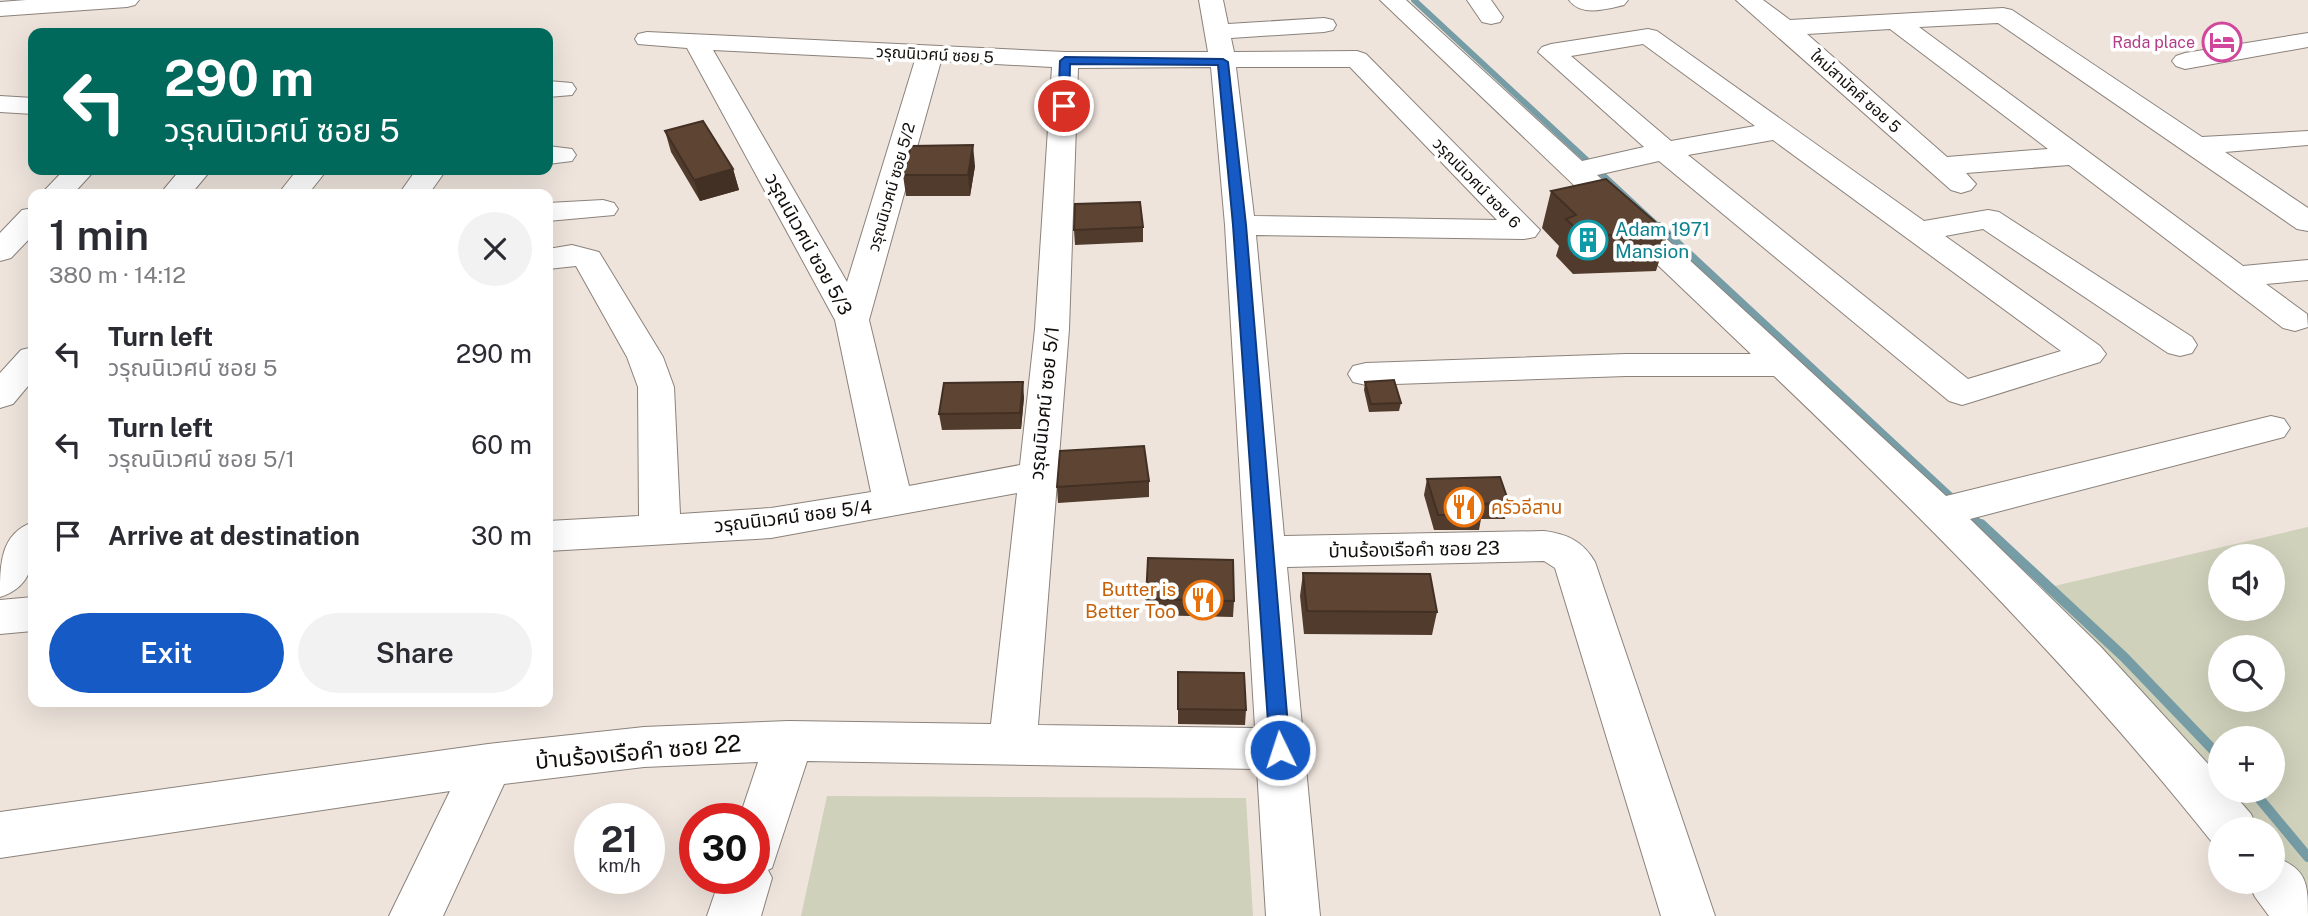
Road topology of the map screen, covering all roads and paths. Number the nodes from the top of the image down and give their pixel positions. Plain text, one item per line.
1 (127, 0) edge
2 (1308, 0) edge
3 (1392, 0) edge
4 (1581, 0) edge
5 (1616, 0) edge
6 (1748, 0) edge
7 (0, 9) edge
8 (1896, 22) junction
9 (1785, 28) junction
10 (1217, 31) edge
11 (647, 39) dead end
12 (2308, 40) edge
13 (695, 41) junction
14 (930, 54) junction
15 (1065, 61) junction
16 (2185, 61) dead end
17 (0, 104) edge
18 (28, 106) edge
19 (1780, 130) junction
20 (2304, 138) dead end
21 (2196, 146) junction
22 (1665, 151) junction
23 (2075, 156) junction
24 (1578, 171) junction
25 (75, 175) edge
26 (192, 175) edge
27 (308, 175) edge
28 (61, 189) edge
29 (179, 189) edge
30 (297, 189) edge
31 (603, 209) dead end
32 (553, 212) edge
33 (2308, 222) edge
34 (28, 223) edge
35 (1240, 225) junction
36 (1920, 230) junction
37 (0, 251) edge
38 (553, 259) edge
39 (2308, 270) edge
40 (2235, 276) junction
41 (852, 320) junction
42 (2295, 321) dead end
43 (2180, 345) dead end
44 (28, 364) edge
45 (1784, 365) junction
46 (1366, 374) dead end
47 (0, 396) edge
48 (2271, 428) dead end
49 (1037, 475) junction
50 (893, 503) junction
51 (1953, 509) junction
52 (660, 530) junction
53 (553, 536) edge
54 (28, 544) edge
55 (1265, 552) junction
56 (0, 581) edge
57 (28, 614) edge
58 (0, 617) edge
59 (789, 741) junction
60 (1013, 745) junction
61 (1280, 750) junction
62 (488, 765) junction
63 (769, 803) edge
64 (2223, 817) edge
65 (0, 835) edge
66 (741, 894) edge
67 (2284, 894) edge
68 (416, 916) edge
69 (734, 916) edge
70 (1293, 916) edge
71 (1688, 916) edge
72 (2302, 916) edge

1 - 7 street
2 - 10 street
3 - 24 street
4 - 5 street
6 - 9 street, ใหม่สามัคคี ซอย 5
8 - 9 street
8 - 21 street
8 - 23 street
9 - 23 street, ใหม่สามัคคี ซอย 5
10 - 15 street, วรุณนิเวศน์ ซอย 5
10 - 35 street
10 - 35 street, วรุณนิเวศน์ ซอย 6
11 - 13 street, วรุณนิเวศน์ ซอย 5
12 - 16 street
13 - 14 street, วรุณนิเวศน์ ซอย 5
13 - 41 street, วรุณนิเวศน์ ซอย 5/3
14 - 15 street, วรุณนิเวศน์ ซอย 5
14 - 41 street, วรุณนิเวศน์ ซอย 5/2
15 - 49 street, วรุณนิเวศน์ ซอย 5/1
17 - 18 street
19 - 22 street
19 - 22 street
19 - 36 street
20 - 21 street
21 - 33 street
22 - 24 street
22 - 36 street
23 - 40 street
24 - 45 street
25 - 28 street
26 - 29 street
27 - 30 street
31 - 32 street
34 - 37 street
35 - 55 street
36 - 43 street
38 - 52 street
39 - 40 street
40 - 42 street
41 - 50 street, วรุณนิเวศน์ ซอย 5/3
44 - 47 street
45 - 46 street
45 - 51 street
48 - 51 street
49 - 50 street, วรุณนิเวศน์ ซอย 5/4
49 - 60 street, วรุณนิเวศน์ ซอย 5/1
50 - 52 street, วรุณนิเวศน์ ซอย 5/4
51 - 64 street
52 - 53 street, วรุณนิเวศน์ ซอย 5/4
54 - 56 street
55 - 61 street
55 - 71 street, บ้านร้องเรือคำ ซอย 23
57 - 58 street
59 - 60 street, บ้านร้องเรือคำ ซอย 22
59 - 62 street, บ้านร้องเรือคำ ซอย 22
59 - 63 street
60 - 61 street, บ้านร้องเรือคำ ซอย 22
61 - 70 street
62 - 65 street, บ้านร้องเรือคำ ซอย 22
62 - 68 street
66 - 69 street
67 - 72 street

